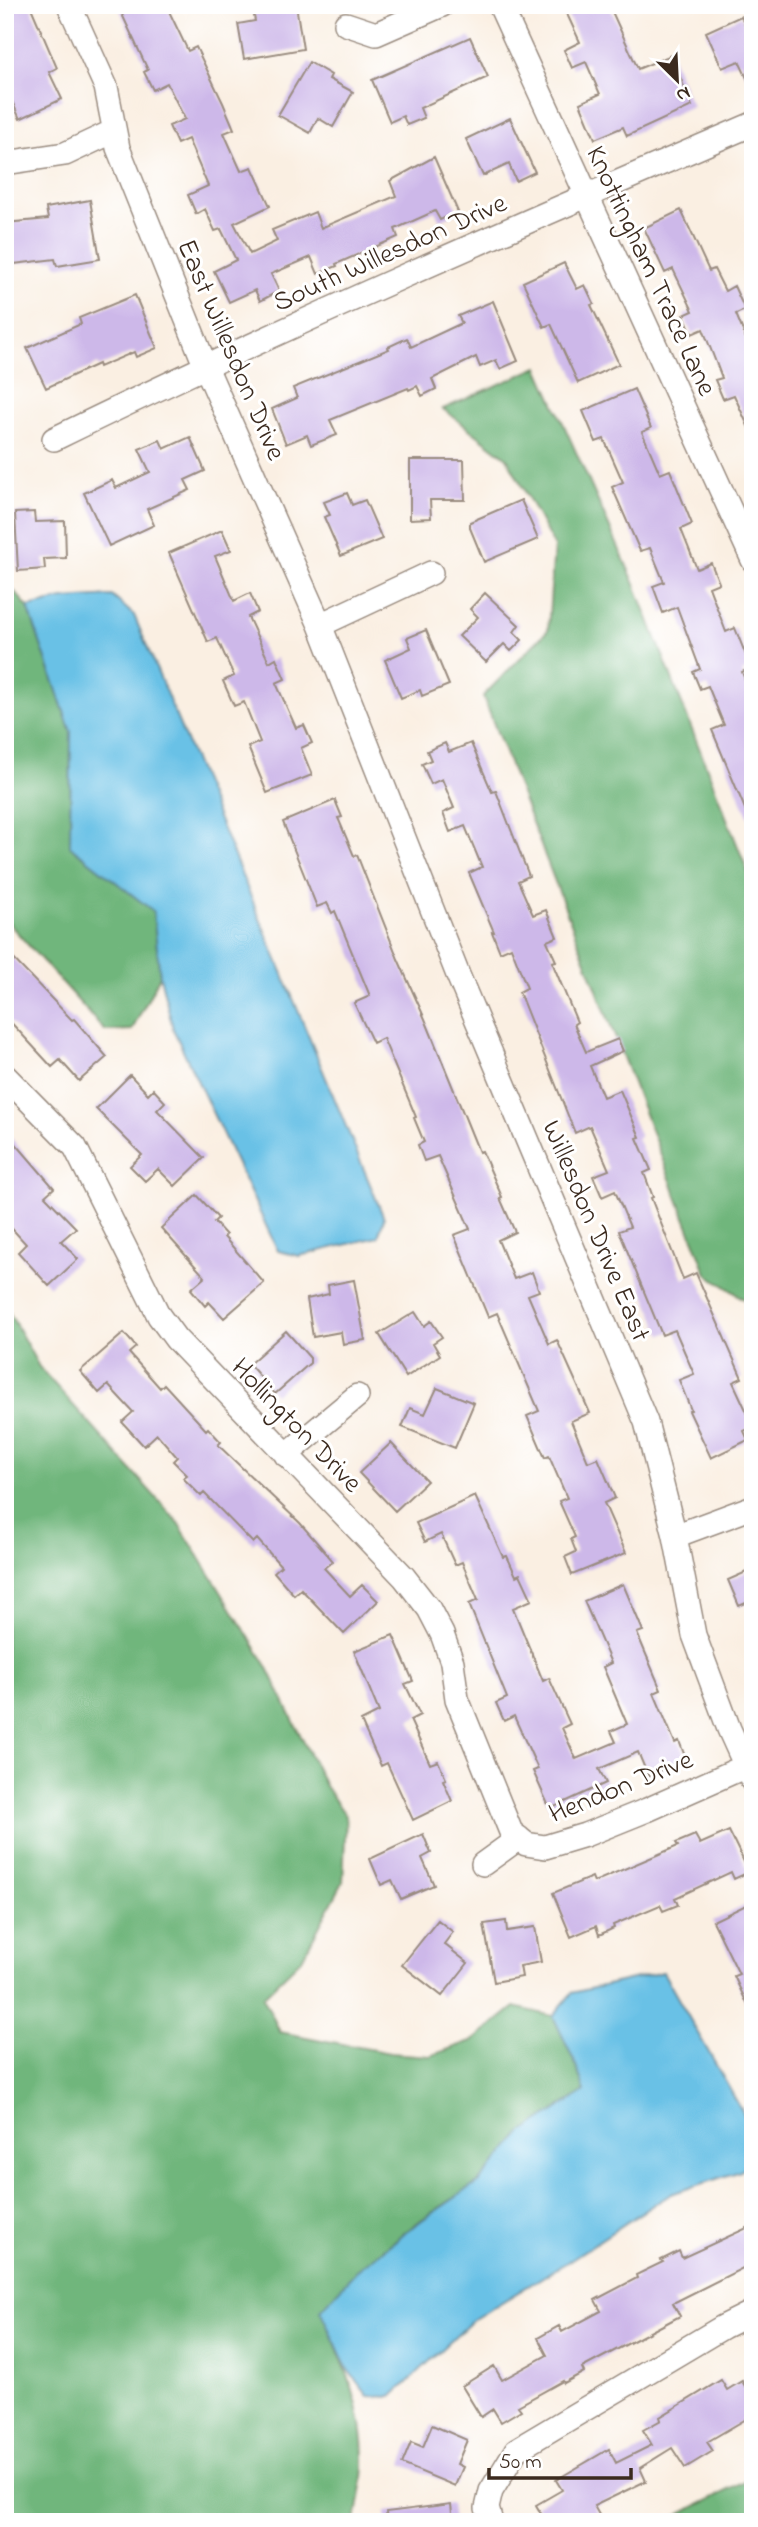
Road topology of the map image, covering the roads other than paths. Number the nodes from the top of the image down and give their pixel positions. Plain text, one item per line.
1 (69, 5) edge
2 (442, 5) edge
3 (500, 5) edge
4 (346, 24) dead end
5 (753, 124) edge
6 (114, 131) junction
7 (5, 163) edge
8 (586, 196) junction
9 (205, 365) junction
10 (54, 439) dead end
11 (753, 560) edge
12 (431, 573) dead end
13 (320, 625) junction
14 (355, 712) joint
15 (5, 1076) edge
16 (357, 1395) dead end
17 (286, 1455) junction
18 (753, 1507) edge
19 (675, 1536) junction
20 (750, 1770) edge
21 (515, 1835) junction
22 (483, 1864) dead end
23 (753, 2312) edge
24 (489, 2515) edge

1 - 6 street, East Willesdon Drive
2 - 4 street
3 - 8 street, Knottingham Trace Lane
5 - 8 street, South Willesdon Drive
6 - 7 street
6 - 9 street, East Willesdon Drive
8 - 9 street, South Willesdon Drive
8 - 11 street, Knottingham Trace Lane
9 - 10 street, South Willesdon Drive
9 - 13 street, East Willesdon Drive
12 - 13 street
13 - 14 street, East Willesdon Drive
14 - 19 street, Willesdon Drive East
15 - 17 street, Hollington Drive
16 - 17 street
17 - 21 street, Hollington Drive
18 - 19 street
19 - 20 street, Willesdon Drive East
20 - 21 street, Hendon Drive
21 - 22 street
23 - 24 street

